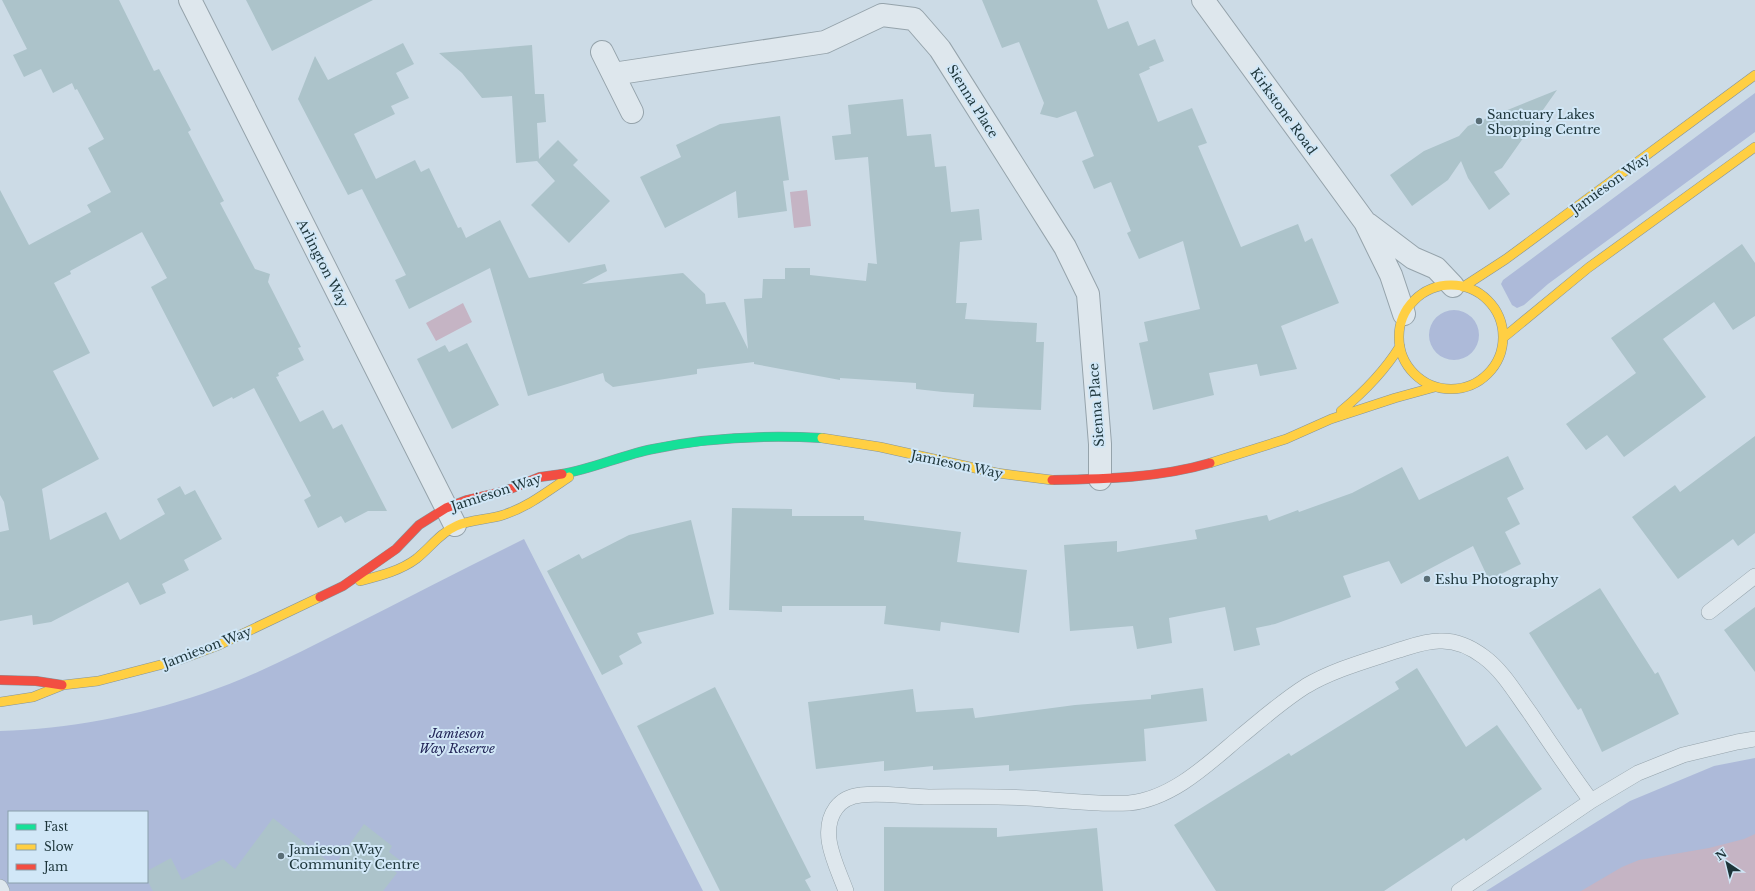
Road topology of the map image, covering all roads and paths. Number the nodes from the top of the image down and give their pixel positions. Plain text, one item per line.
1 (190, 0) edge
2 (1203, 0) edge
3 (602, 52) dead end
4 (614, 74) junction
5 (1755, 75) edge
6 (632, 112) dead end
7 (1755, 146) edge
8 (1365, 222) junction
9 (1458, 286) junction
10 (1404, 314) junction
11 (1502, 338) junction
12 (1400, 346) junction
13 (1435, 387) junction
14 (1331, 419) junction
15 (579, 471) junction
16 (1100, 479) junction
17 (451, 517) junction
18 (1755, 576) edge
19 (343, 586) junction
20 (1709, 612) dead end
21 (0, 680) edge
22 (63, 685) junction
23 (0, 702) edge
24 (1755, 739) edge
25 (1591, 801) junction
26 (0, 887) edge
27 (2, 891) edge
28 (846, 891) edge
29 (1459, 891) edge

1 - 17 street, Arlington Way
2 - 8 street, Kirkstone Road
3 - 4 street
4 - 6 street
4 - 16 street, Sienna Place
5 - 9 street, Jamieson Way
7 - 11 street
8 - 9 street, Kirkstone Road
8 - 10 street, Kirkstone Road
9 - 10 street, Jamieson Way
9 - 11 street, Jamieson Way
10 - 12 street, Jamieson Way
11 - 13 street, Jamieson Way
12 - 13 street, Jamieson Way
12 - 14 street, Jamieson Way
13 - 14 street, Jamieson Way
14 - 16 street, Jamieson Way
15 - 16 street, Jamieson Way
15 - 17 street, Jamieson Way
15 - 17 street, Jamieson Way
17 - 19 street, Jamieson Way
17 - 19 street, Jamieson Way
18 - 20 lane
19 - 22 street, Jamieson Way
21 - 22 street, Jamieson Way
22 - 23 street, Jamieson Way
24 - 25 lane
25 - 28 lane
25 - 29 lane
26 - 27 lane

